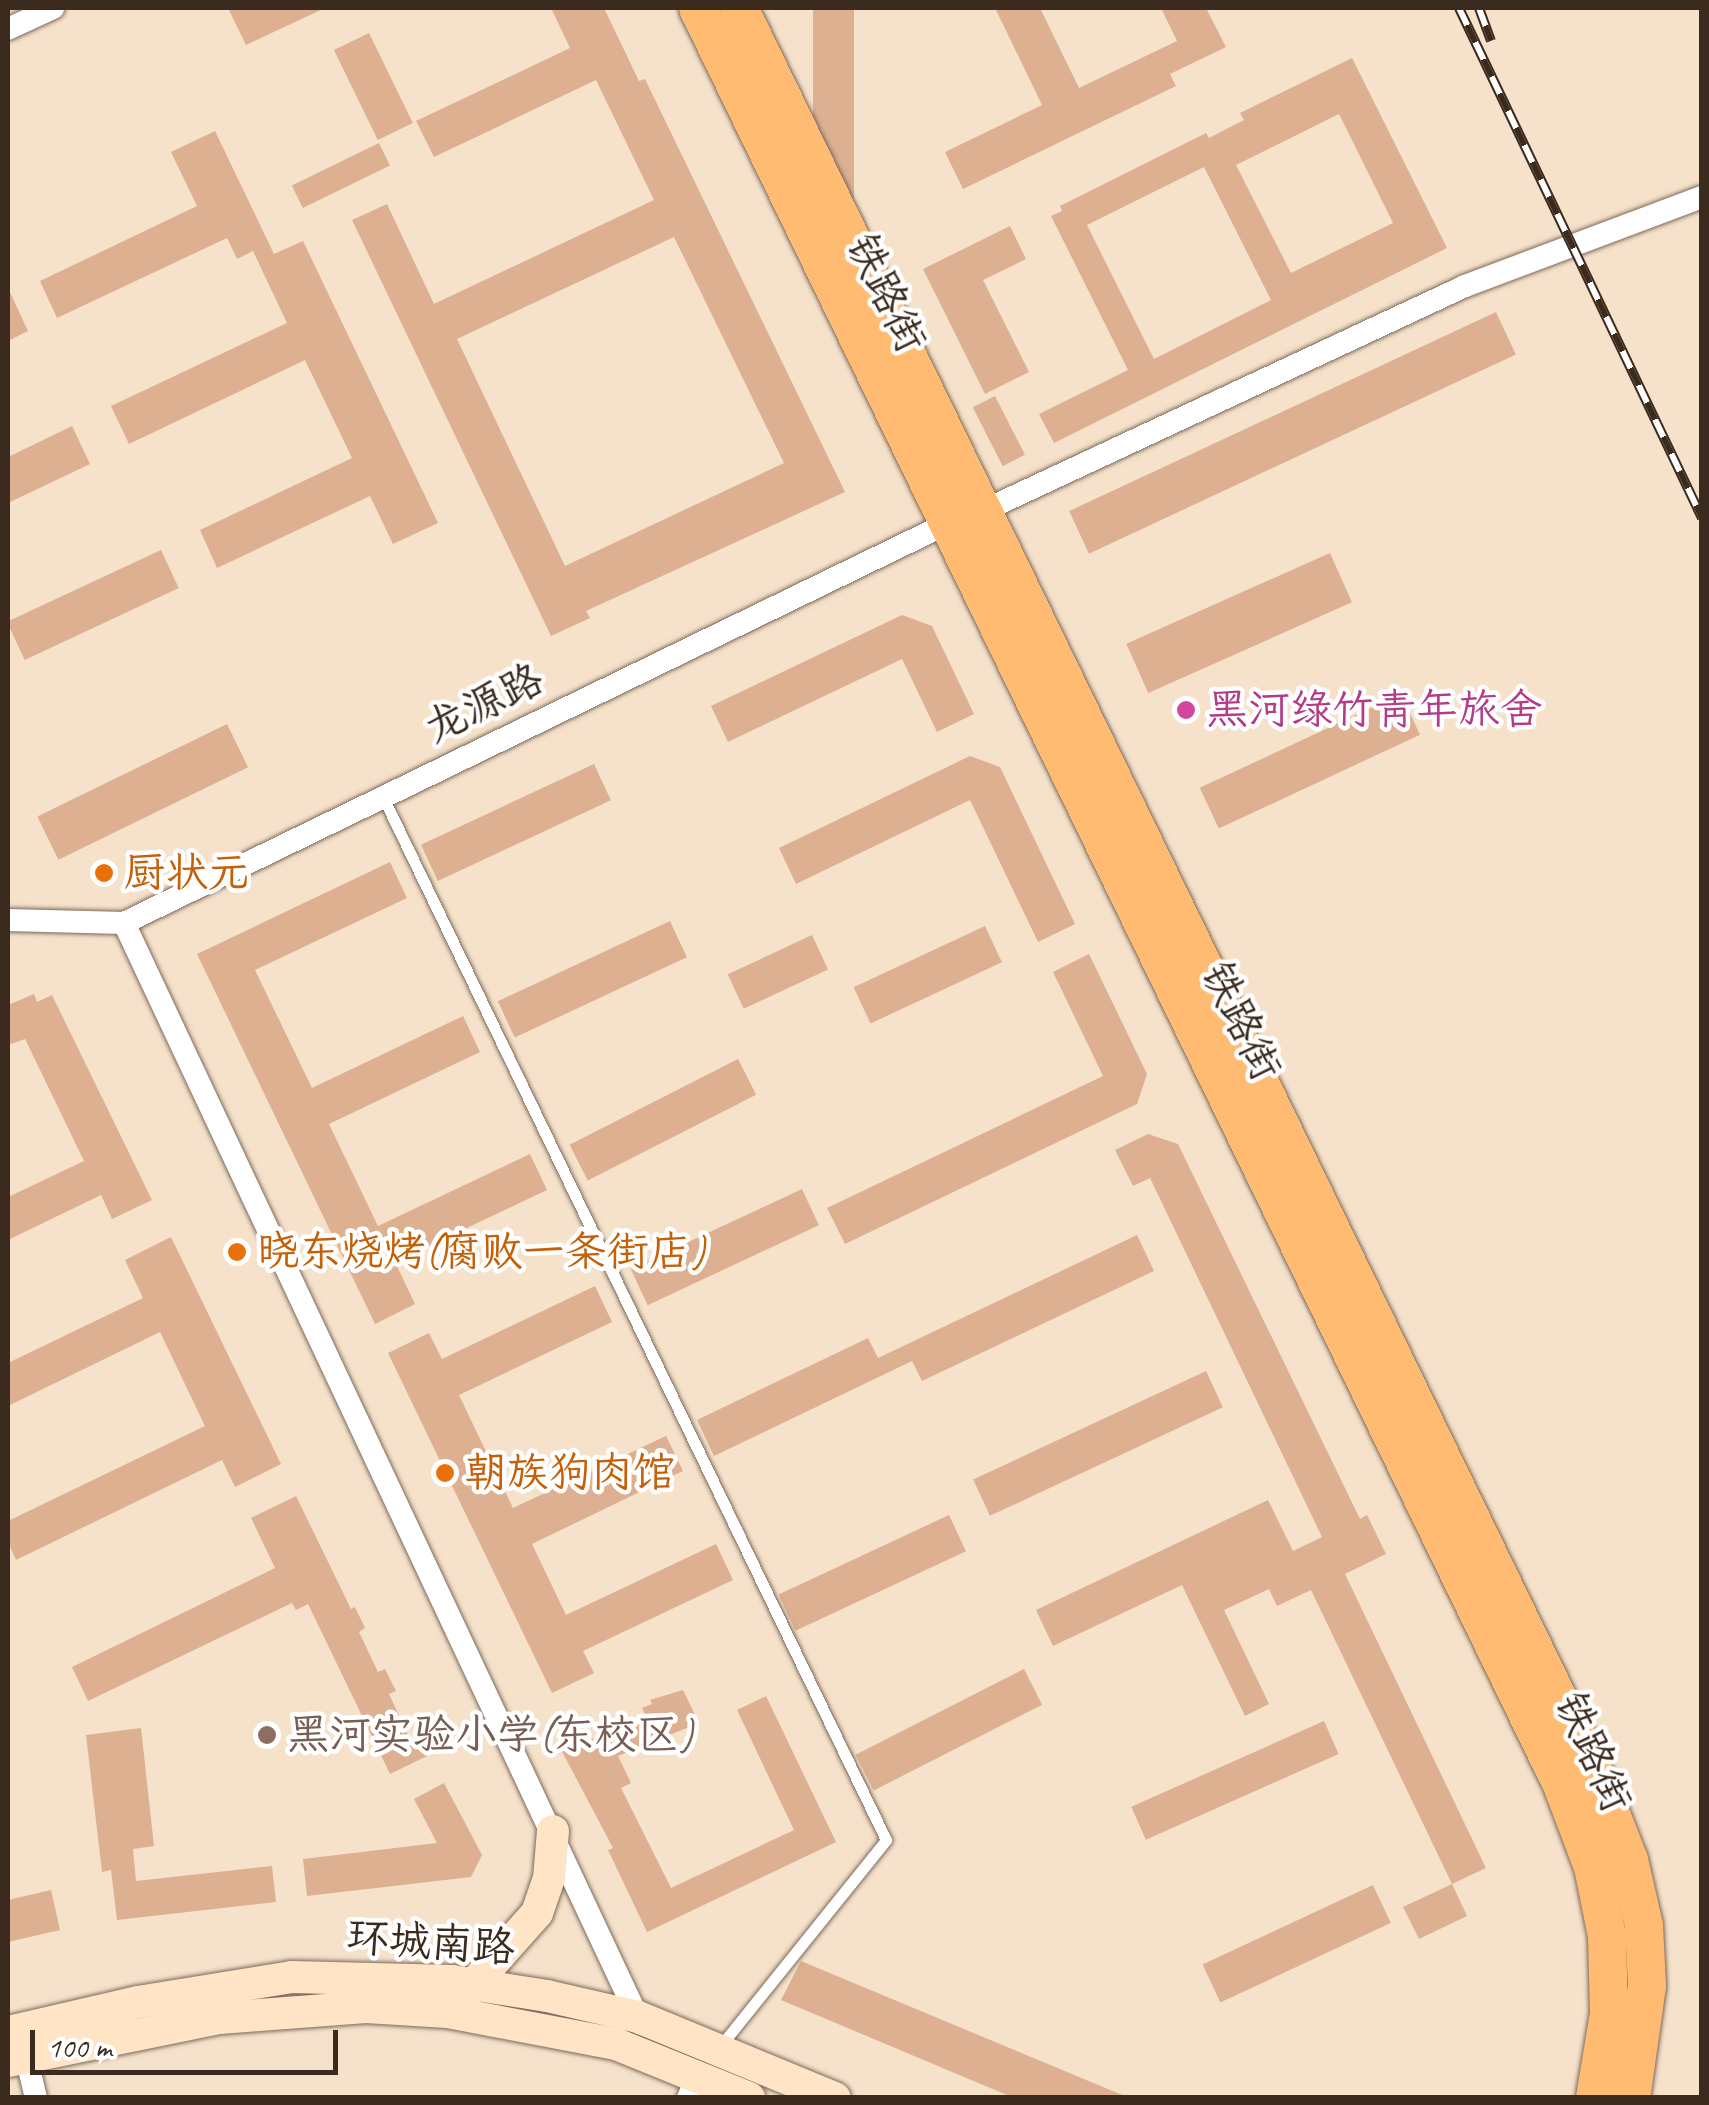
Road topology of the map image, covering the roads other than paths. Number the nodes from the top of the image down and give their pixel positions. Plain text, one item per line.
1 (54, 8) edge
2 (698, 8) edge
3 (740, 8) edge
4 (8, 30) edge
5 (1702, 197) edge
6 (985, 510) junction
7 (948, 523) junction
8 (382, 795) junction
9 (8, 920) edge
10 (124, 923) junction
11 (553, 1832) junction
12 (475, 1984) junction
13 (448, 2012) junction
14 (638, 2017) junction
15 (719, 2047) junction
16 (14, 2050) edge
17 (655, 2057) junction
18 (693, 2086) edge
19 (36, 2098) edge
20 (749, 2098) edge
21 (835, 2098) edge
22 (1595, 2098) edge
23 (1630, 2098) edge

1 - 4 street
2 - 7 main road, 铁路街
3 - 6 main road, 铁路街
5 - 6 street, 龙源路
6 - 7 street, 龙源路
6 - 23 main road, 铁路街
7 - 8 street, 龙源路
7 - 22 main road, 铁路街
8 - 10 street, 龙源路
8 - 15 lane
9 - 10 street, 龙源路
10 - 11 street
11 - 12 main road
11 - 14 street
12 - 13 main road
12 - 14 main road, 环城南路
12 - 16 main road, 环城南路
13 - 16 main road, 环城南路
13 - 17 main road, 环城南路
14 - 15 main road, 环城南路
14 - 17 street
15 - 18 lane
15 - 21 main road, 环城南路
16 - 19 street
17 - 18 main road, 环城南路
18 - 20 main road, 环城南路

